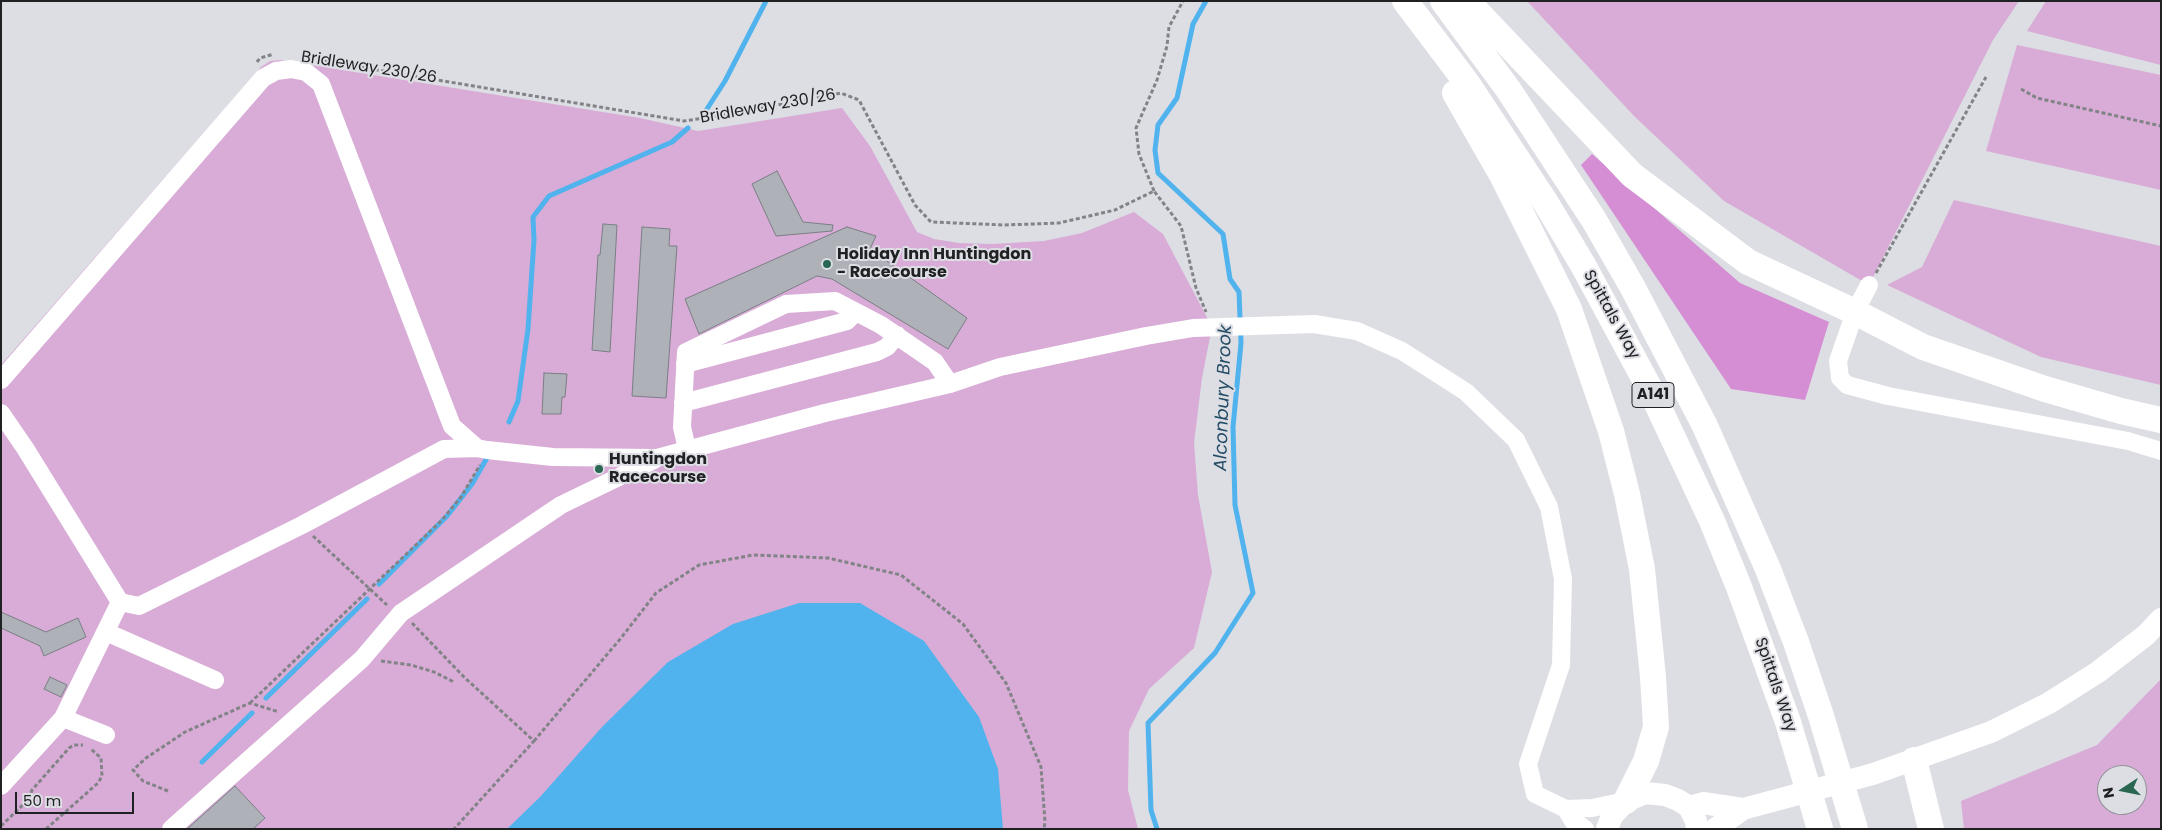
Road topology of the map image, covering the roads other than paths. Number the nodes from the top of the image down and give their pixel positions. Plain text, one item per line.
1 (1394, 1) edge
2 (1405, 1) edge
3 (1443, 1) edge
4 (1467, 1) edge
5 (1869, 285) road end
6 (856, 312) junction
7 (1855, 312) junction
8 (897, 335) junction
9 (685, 364) junction
10 (1, 380) edge
11 (950, 384) junction
12 (683, 404) junction
13 (1, 413) edge
14 (2161, 420) edge
15 (482, 449) junction
16 (687, 449) junction
17 (2161, 451) edge
18 (657, 458) junction
19 (120, 602) junction
20 (2161, 620) edge
21 (106, 632) junction
22 (215, 680) dead end
23 (63, 718) junction
24 (106, 735) dead end
25 (1914, 760) junction
26 (1, 786) edge
27 (1626, 801) junction
28 (1689, 807) junction
29 (1566, 808) junction
30 (1743, 809) junction
31 (171, 829) edge
32 (1584, 829) edge
33 (1607, 829) edge
34 (1698, 829) edge
35 (1715, 829) edge
36 (1820, 829) edge
37 (1855, 829) edge
38 (1931, 829) edge

1 - 27 highway
2 - 36 highway, Spittals Way / A141
3 - 37 highway, Spittals Way / A141
4 - 7 highway
5 - 7 lane
6 - 8 lane
6 - 9 lane
6 - 9 lane
7 - 14 highway
7 - 17 lane
8 - 11 lane
8 - 12 lane
9 - 12 lane
10 - 15 lane
11 - 16 lane
11 - 29 lane
12 - 16 lane
13 - 19 lane
15 - 18 lane
15 - 19 lane
16 - 18 lane
18 - 31 lane
19 - 21 lane
20 - 25 main road
21 - 22 lane
21 - 23 lane
23 - 24 lane
23 - 26 lane
25 - 30 main road
25 - 38 highway
27 - 28 main road
27 - 29 lane
27 - 33 main road
28 - 30 main road
28 - 34 main road
29 - 32 lane
30 - 35 main road

